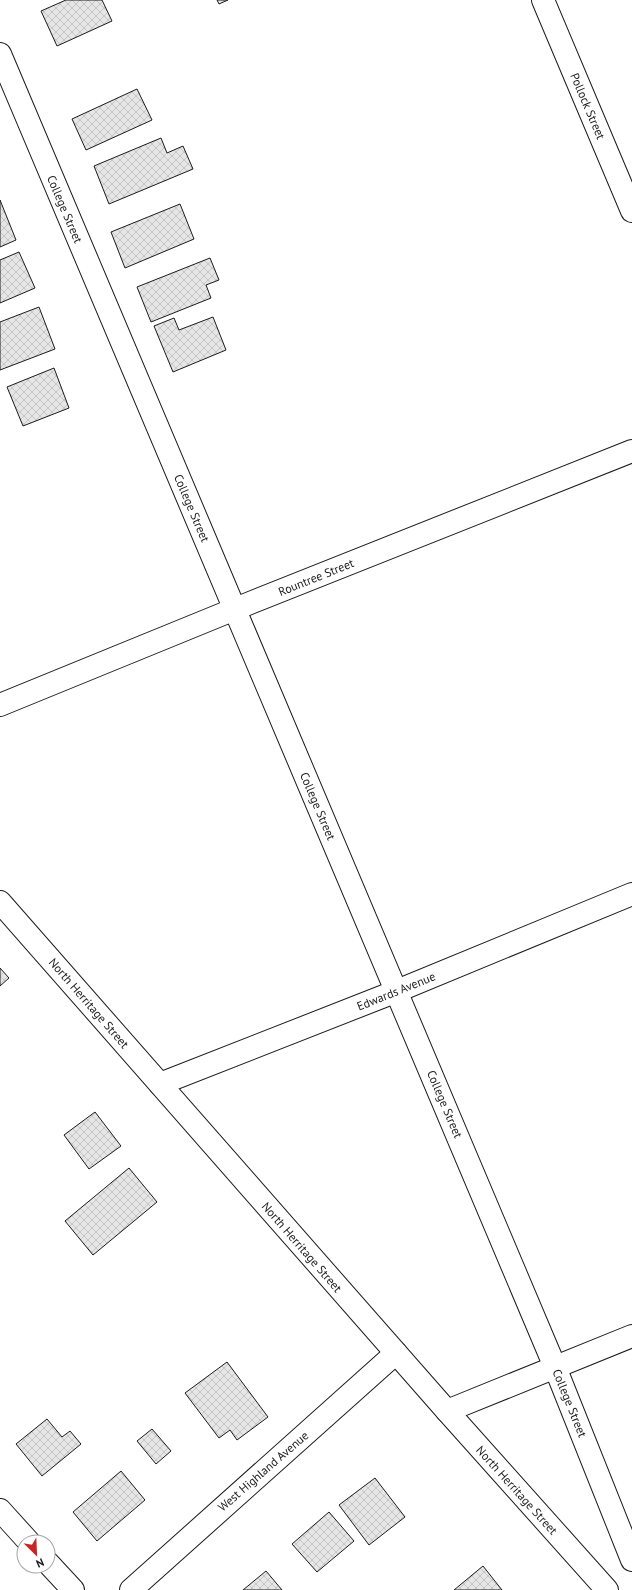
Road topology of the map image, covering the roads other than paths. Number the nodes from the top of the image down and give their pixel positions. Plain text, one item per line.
1 (543, 0) edge
2 (0, 54) edge
3 (632, 212) edge
4 (632, 451) edge
5 (235, 609) junction
6 (0, 705) edge
7 (632, 894) edge
8 (0, 902) edge
9 (397, 991) junction
10 (160, 1084) junction
11 (632, 1336) edge
12 (396, 1354) junction
13 (555, 1367) junction
14 (447, 1411) junction
15 (0, 1510) edge
16 (22, 1534) edge
17 (632, 1560) edge
18 (56, 1572) edge
19 (73, 1590) edge
20 (131, 1590) edge
21 (607, 1590) edge

1 - 3 street, Pollock Street
2 - 5 street, College Street
4 - 5 street, Rountree Street
5 - 6 street, Rountree Street
5 - 9 street, College Street
7 - 9 street, Edwards Avenue
8 - 10 street, North Herritage Street
9 - 10 street, Edwards Avenue
9 - 13 street, College Street
10 - 12 street, North Herritage Street
11 - 13 street
12 - 14 street, North Herritage Street
12 - 20 street, West Highland Avenue
13 - 14 street
13 - 17 street, College Street
14 - 21 street, North Herritage Street
15 - 16 street
18 - 19 street

